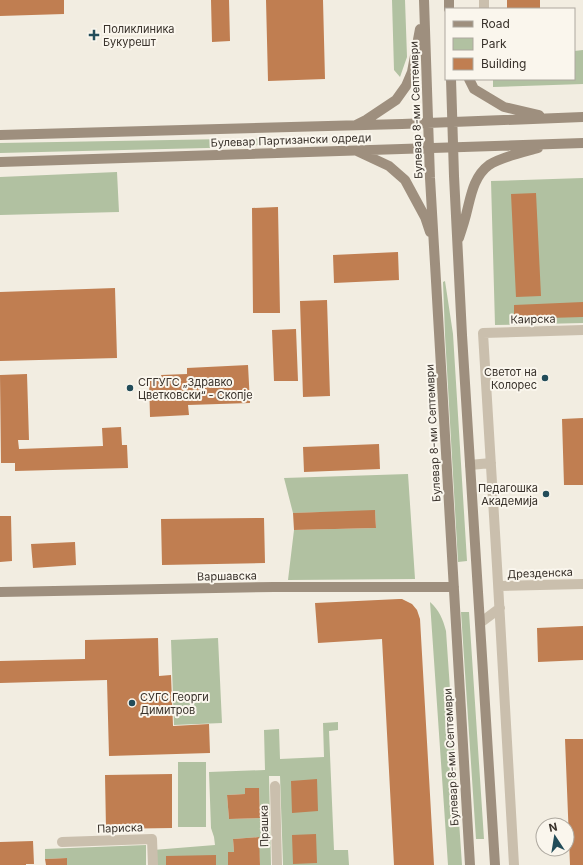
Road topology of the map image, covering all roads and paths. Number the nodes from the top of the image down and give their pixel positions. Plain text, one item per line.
1 (424, 5) edge
2 (451, 80) edge
3 (470, 80) edge
4 (583, 117) edge
5 (552, 118) junction
6 (452, 122) junction
7 (429, 123) junction
8 (354, 126) junction
9 (0, 135) edge
10 (553, 143) junction
11 (583, 143) edge
12 (453, 147) junction
13 (430, 148) junction
14 (355, 150) junction
15 (0, 162) edge
16 (434, 244) junction
17 (457, 245) junction
18 (583, 330) edge
19 (491, 463) junction
20 (470, 465) junction
21 (583, 584) edge
22 (498, 586) junction
23 (454, 587) junction
24 (0, 592) edge
25 (500, 608) junction
26 (480, 623) junction
27 (275, 786) dead end
28 (62, 842) dead end
29 (153, 865) edge
30 (277, 865) edge
31 (470, 865) edge
32 (495, 865) edge
33 (514, 865) edge

1 - 7 street, Булевар 8-ми Септември
1 - 8 street
2 - 6 street
3 - 5 street
4 - 5 street, Булевар Партизански одреди
5 - 6 street, Булевар Партизански одреди
6 - 7 street, Булевар Партизански одреди
6 - 12 street
7 - 8 street, Булевар Партизански одреди
7 - 13 street, Булевар 8-ми Септември
8 - 9 street, Булевар Партизански одреди
10 - 11 street, Булевар Партизански одреди
10 - 12 street, Булевар Партизански одреди
10 - 17 street
12 - 13 street, Булевар Партизански одреди
12 - 17 street
13 - 14 street, Булевар Партизански одреди
13 - 16 street, Булевар 8-ми Септември
14 - 15 street, Булевар Партизански одреди
14 - 16 street
16 - 23 street, Булевар 8-ми Септември
17 - 20 street
18 - 19 street, Каирска
19 - 20 street
19 - 22 street
20 - 26 street
21 - 22 street, Дрезденска
22 - 25 street
23 - 24 street, Варшавска
23 - 31 street, Булевар 8-ми Септември
25 - 26 street
25 - 33 street
26 - 32 street
27 - 30 street, Прашка
28 - 29 street, Париска

